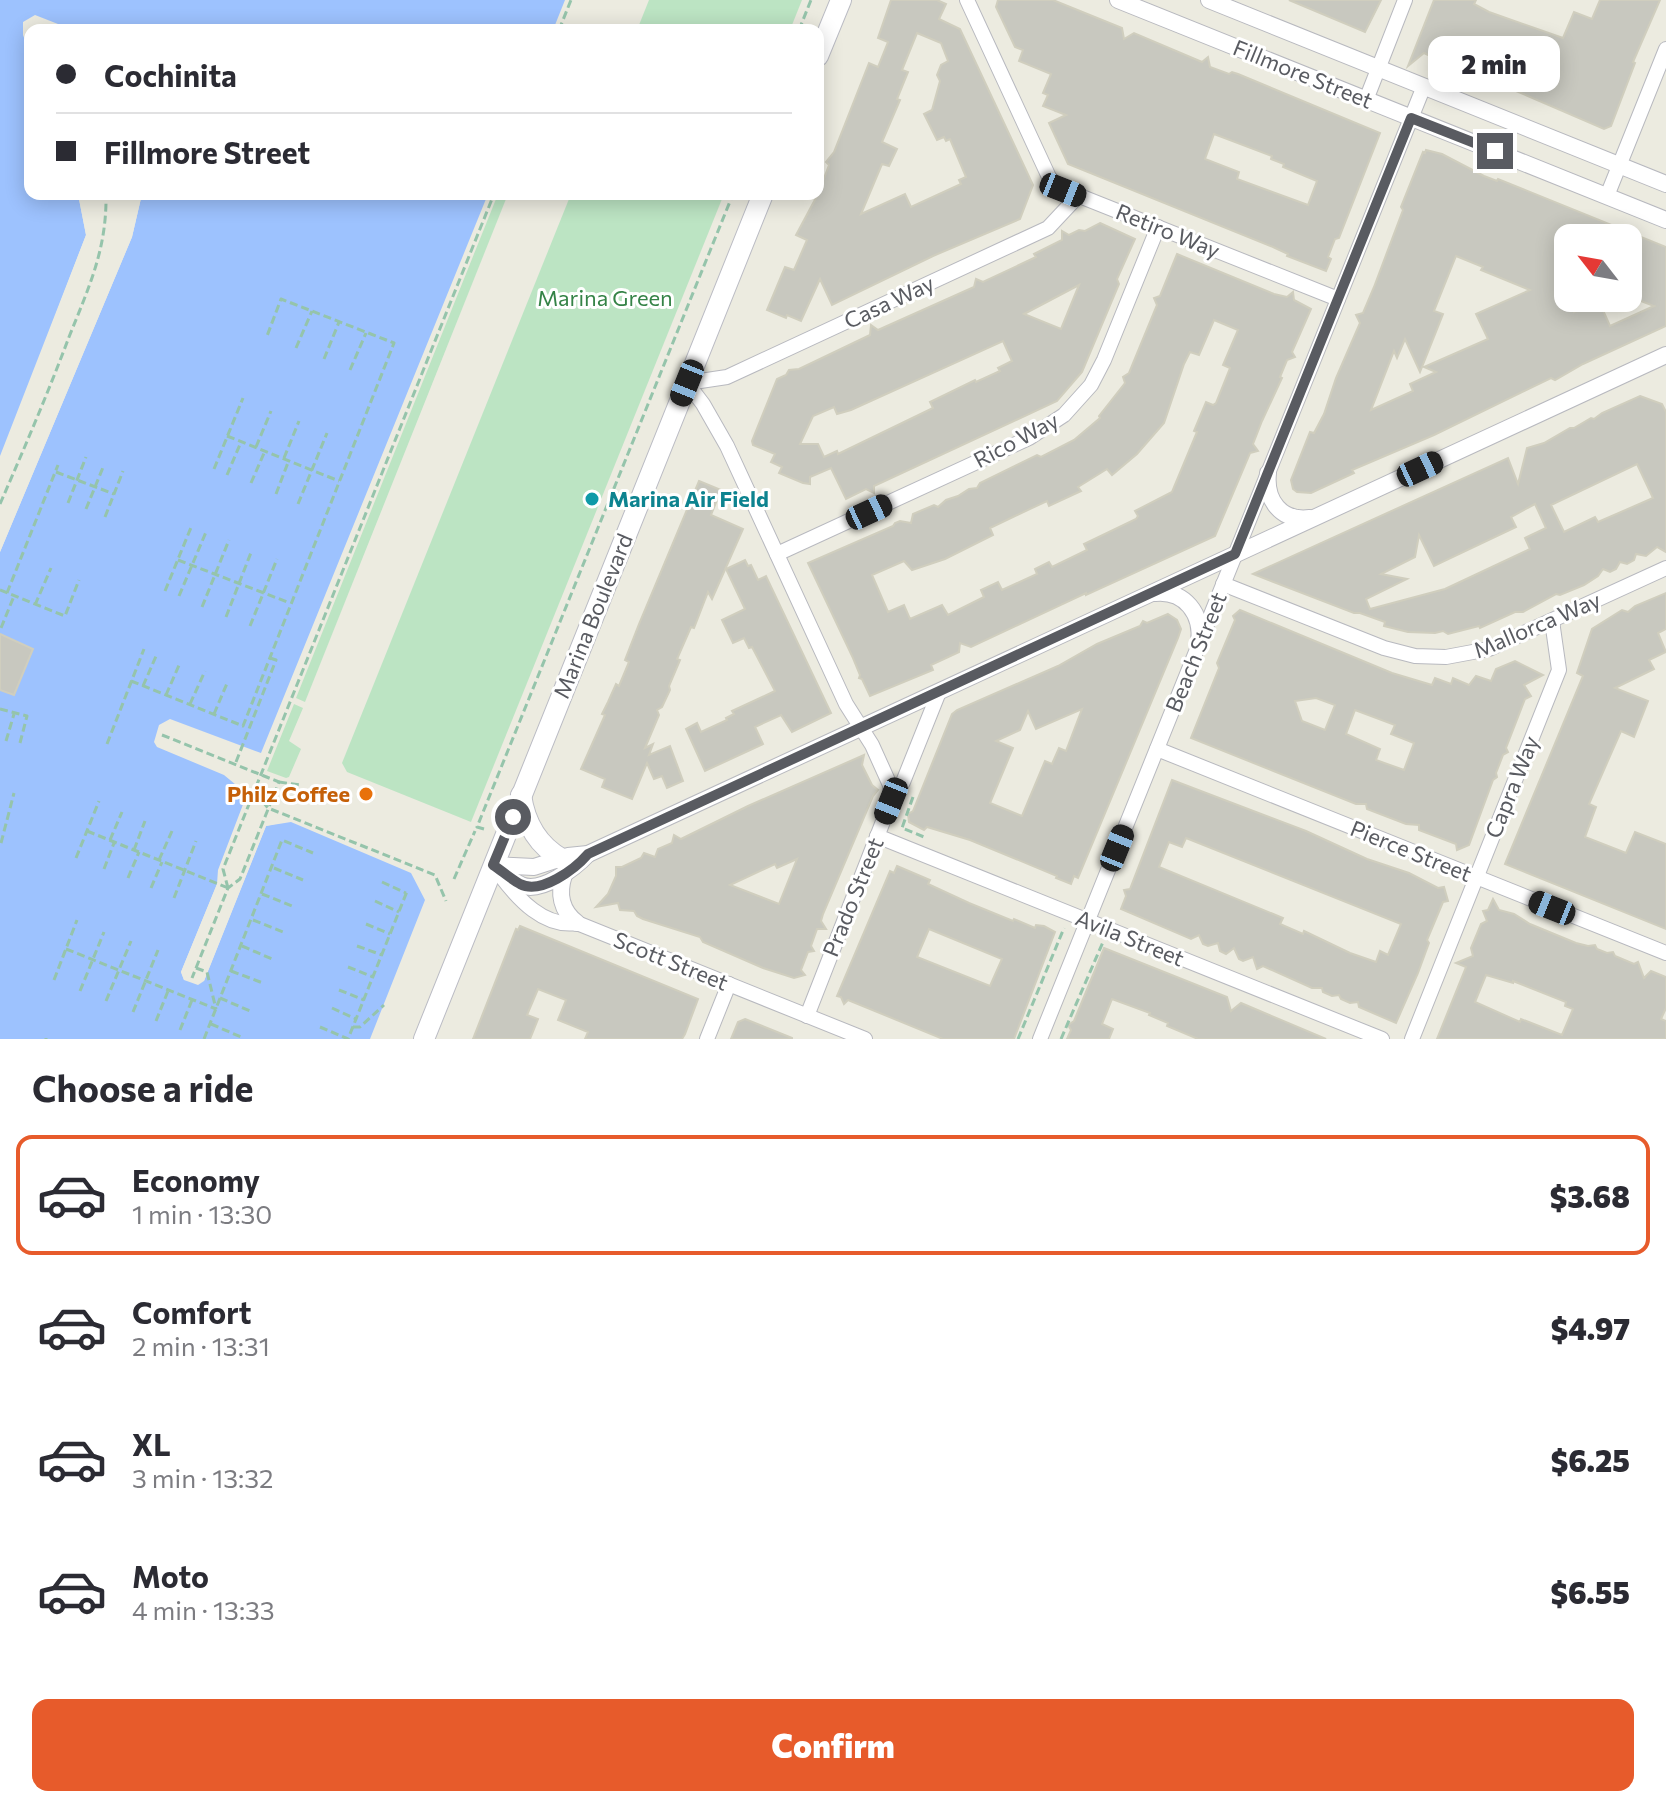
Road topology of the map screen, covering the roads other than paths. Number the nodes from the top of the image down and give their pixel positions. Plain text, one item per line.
1 (841, 0) edge
2 (967, 0) edge
3 (1209, 0) edge
4 (1405, 0) edge
5 (1122, 1) edge
6 (824, 41) edge
7 (1666, 49) edge
8 (1378, 68) junction
9 (1424, 86) junction
10 (1366, 100) junction
11 (1411, 118) junction
12 (1620, 165) junction
13 (1666, 184) edge
14 (1078, 196) junction
15 (1607, 196) junction
16 (761, 200) edge
17 (1666, 220) edge
18 (1158, 227) junction
19 (1338, 299) junction
20 (1666, 355) edge
21 (687, 383) junction
22 (1268, 473) junction
23 (1316, 517) junction
24 (777, 554) junction
25 (1235, 554) junction
26 (1666, 568) edge
27 (1223, 584) junction
28 (1150, 594) junction
29 (1552, 621) junction
30 (1199, 643) junction
31 (939, 692) junction
32 (861, 728) junction
33 (1157, 749) junction
34 (521, 795) junction
35 (891, 801) junction
36 (877, 836) junction
37 (493, 865) junction
38 (563, 867) junction
39 (1476, 877) junction
40 (1087, 921) junction
41 (577, 923) junction
42 (1666, 953) edge
43 (729, 984) junction
44 (807, 1016) junction
45 (424, 1039) edge
46 (707, 1039) edge
47 (865, 1039) edge
48 (1040, 1039) edge
49 (1382, 1039) edge
50 (1412, 1039) edge

1 - 6 main road
2 - 14 street, Retiro Way
3 - 8 street, Fillmore Street
4 - 8 street
5 - 10 street, Fillmore Street
7 - 12 street
8 - 9 street, Fillmore Street
8 - 10 street
9 - 11 street, Beach Street
9 - 12 street, Fillmore Street
10 - 11 street, Fillmore Street
11 - 15 street, Fillmore Street
11 - 19 street, Beach Street
12 - 13 street, Fillmore Street
12 - 15 street
14 - 18 street, Retiro Way
14 - 21 street, Casa Way
15 - 17 street, Fillmore Street
16 - 21 main road, Marina Boulevard
18 - 19 street, Retiro Way
18 - 24 street, Rico Way
19 - 22 street, Beach Street
20 - 23 street
21 - 24 street
21 - 34 main road, Marina Boulevard
22 - 23 street
22 - 25 street, Beach Street
23 - 25 street
24 - 32 street
25 - 27 street, Beach Street
25 - 28 street
26 - 29 street, Mallorca Way
27 - 29 street, Mallorca Way
27 - 30 street, Beach Street
28 - 30 street
28 - 31 street
29 - 39 street, Capra Way
30 - 33 street, Beach Street
31 - 32 street
31 - 35 street, Prado Street
32 - 35 street
32 - 38 street
33 - 39 street, Pierce Street
33 - 40 street, Beach Street
34 - 37 main road, Marina Boulevard
34 - 38 main road
35 - 36 street, Prado Street
36 - 40 street, Avila Street
36 - 44 street, Prado Street
37 - 38 street
37 - 41 street, Scott Street
37 - 45 main road, Marina Boulevard
38 - 41 street
39 - 42 street, Pierce Street
39 - 50 street, Capra Way
40 - 48 street, Beach Street
40 - 49 street, Avila Street
41 - 43 street, Scott Street
43 - 44 street, Scott Street
43 - 46 street
44 - 47 street, Scott Street

